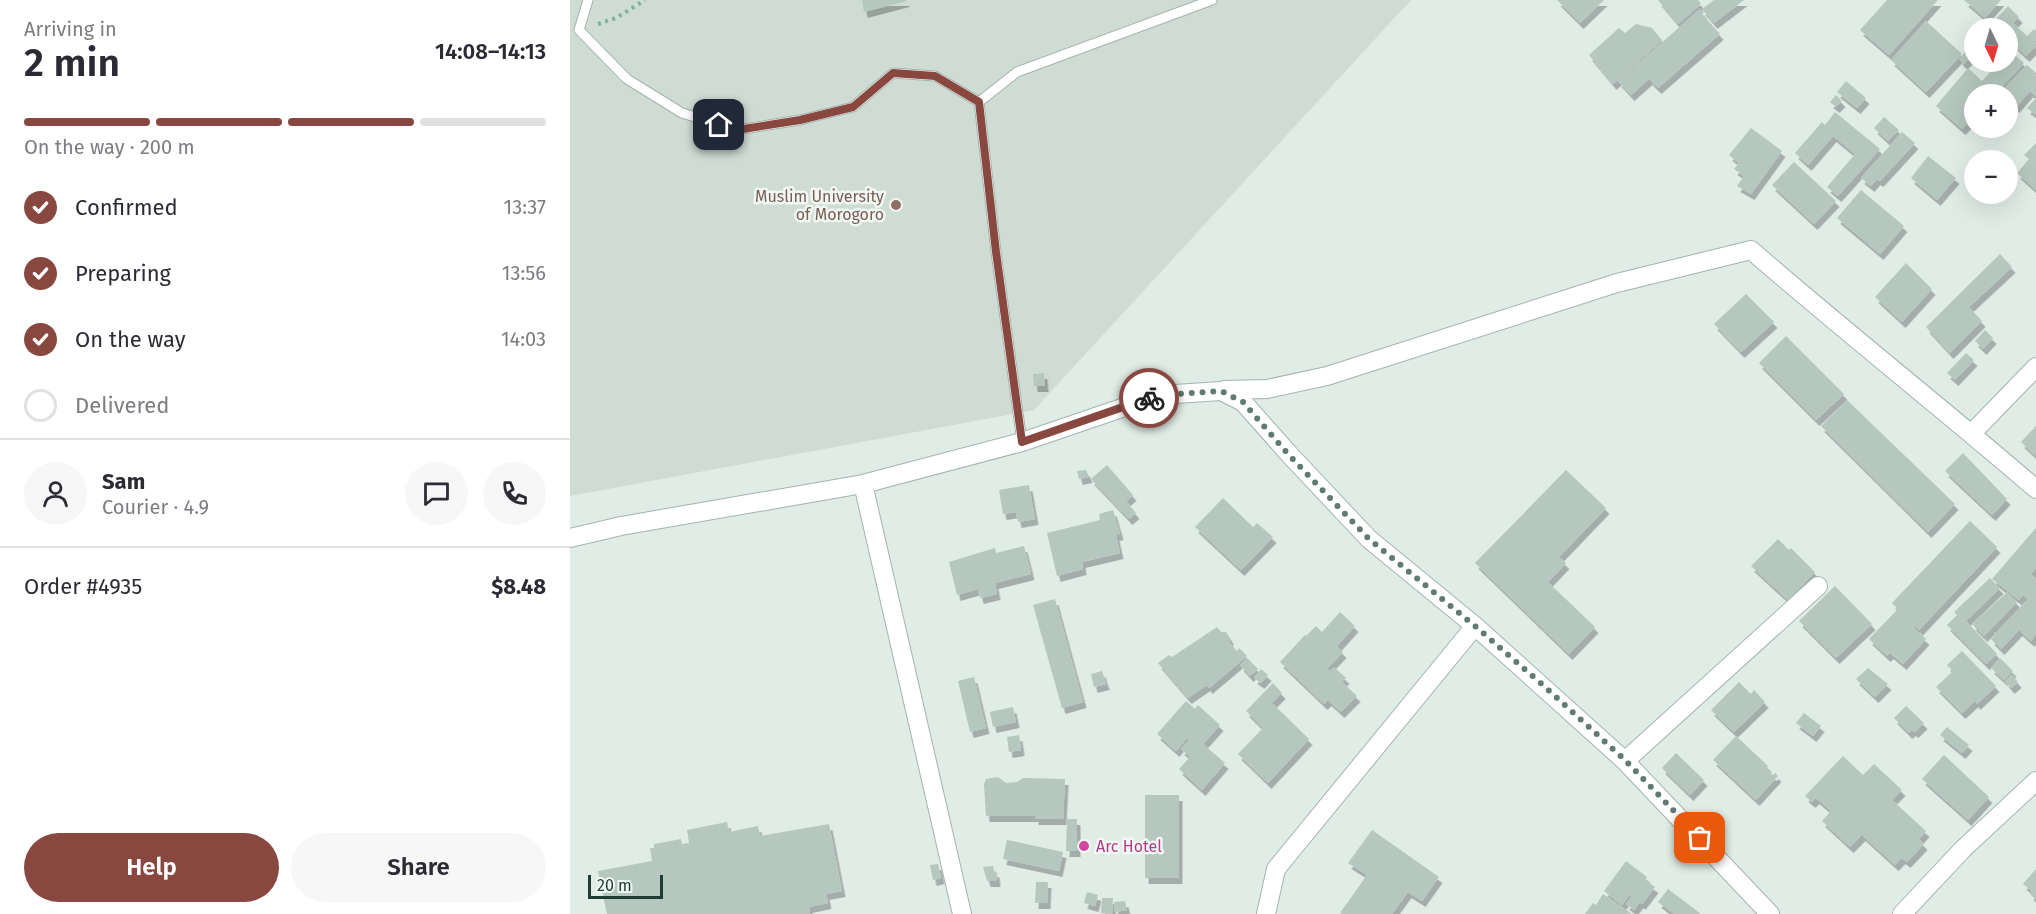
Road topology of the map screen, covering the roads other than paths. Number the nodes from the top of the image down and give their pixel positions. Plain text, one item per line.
1 (588, 0) edge
2 (1212, 0) edge
3 (979, 102) junction
4 (2036, 367) edge
5 (1221, 391) junction
6 (1972, 433) junction
7 (1022, 442) junction
8 (863, 484) junction
9 (2036, 489) edge
10 (570, 538) edge
11 (1818, 586) dead end
12 (1475, 626) junction
13 (1625, 760) junction
14 (2036, 781) edge
15 (962, 914) edge
16 (1266, 914) edge
17 (1770, 914) edge
18 (1902, 914) edge

1 - 3 lane
2 - 3 lane
3 - 7 lane
4 - 6 street
5 - 6 street
5 - 7 street
5 - 12 street
6 - 9 street
7 - 8 street
8 - 10 street
8 - 15 street
11 - 13 street
12 - 13 street
12 - 16 street
13 - 17 street
14 - 18 street

